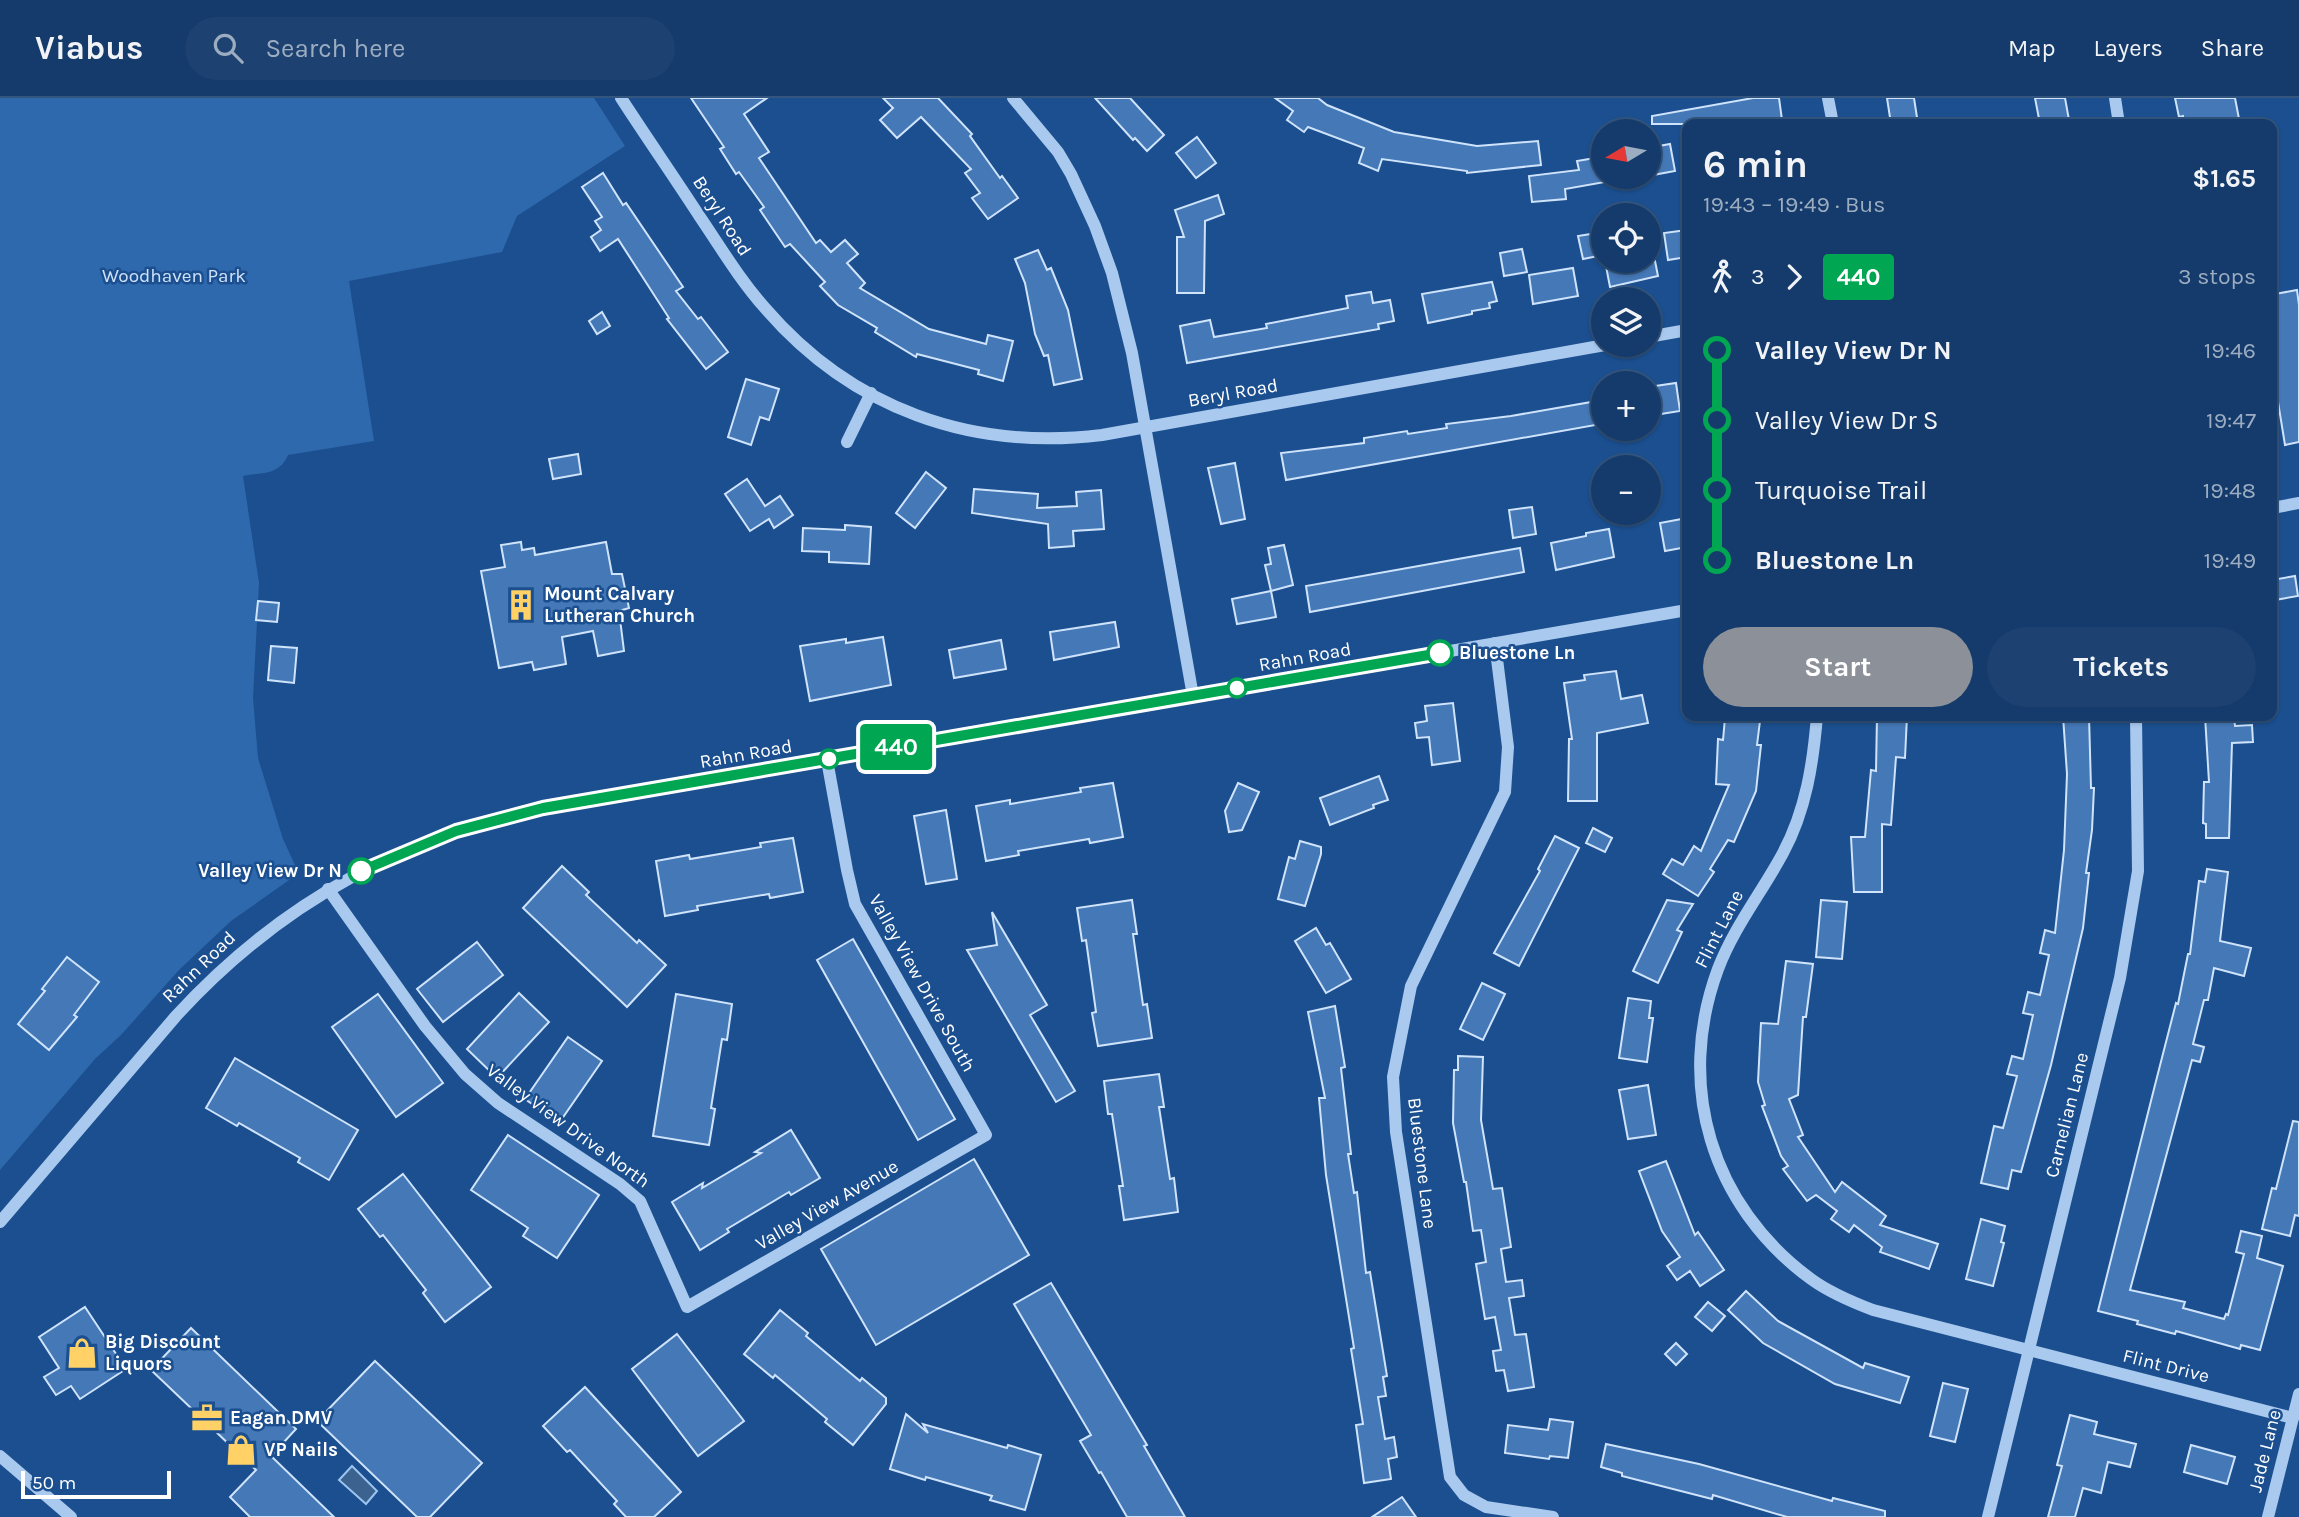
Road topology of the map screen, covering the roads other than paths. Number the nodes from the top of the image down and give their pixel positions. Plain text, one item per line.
1 (621, 98) edge
2 (1013, 98) edge
3 (1828, 98) edge
4 (2115, 98) edge
5 (1832, 119) edge
6 (2118, 119) edge
7 (1682, 331) edge
8 (1661, 335) edge
9 (1591, 348) edge
10 (871, 393) junction
11 (1146, 428) junction
12 (847, 442) dead end
13 (2299, 503) edge
14 (2277, 507) edge
15 (1682, 611) edge
16 (1495, 643) junction
17 (1193, 696) junction
18 (1816, 721) edge
19 (2136, 721) edge
20 (827, 760) junction
21 (328, 889) junction
22 (986, 1136) joint
23 (0, 1222) edge
24 (687, 1307) joint
25 (2030, 1352) junction
26 (2299, 1394) edge
27 (2293, 1418) junction
28 (0, 1456) edge
29 (71, 1517) edge
30 (1553, 1517) edge
31 (1988, 1517) edge
32 (2268, 1517) edge

1 - 10 street, Beryl Road
2 - 11 street
3 - 5 street
4 - 6 street
7 - 8 street
9 - 11 street, Beryl Road
10 - 11 street, Beryl Road
10 - 12 street
11 - 17 street
13 - 14 street
15 - 16 street, Rahn Road
16 - 17 street, Rahn Road
16 - 30 street, Bluestone Lane
17 - 20 street, Rahn Road
18 - 25 street, Flint Lane
19 - 25 street, Carnelian Lane
20 - 21 street, Rahn Road
20 - 22 street, Valley View Drive South
21 - 23 street, Rahn Road
21 - 24 street, Valley View Drive North
22 - 24 street, Valley View Avenue
25 - 27 street, Flint Drive
25 - 31 street, Carnelian Lane
26 - 27 street, Jade Lane
27 - 32 street, Jade Lane
28 - 29 street

